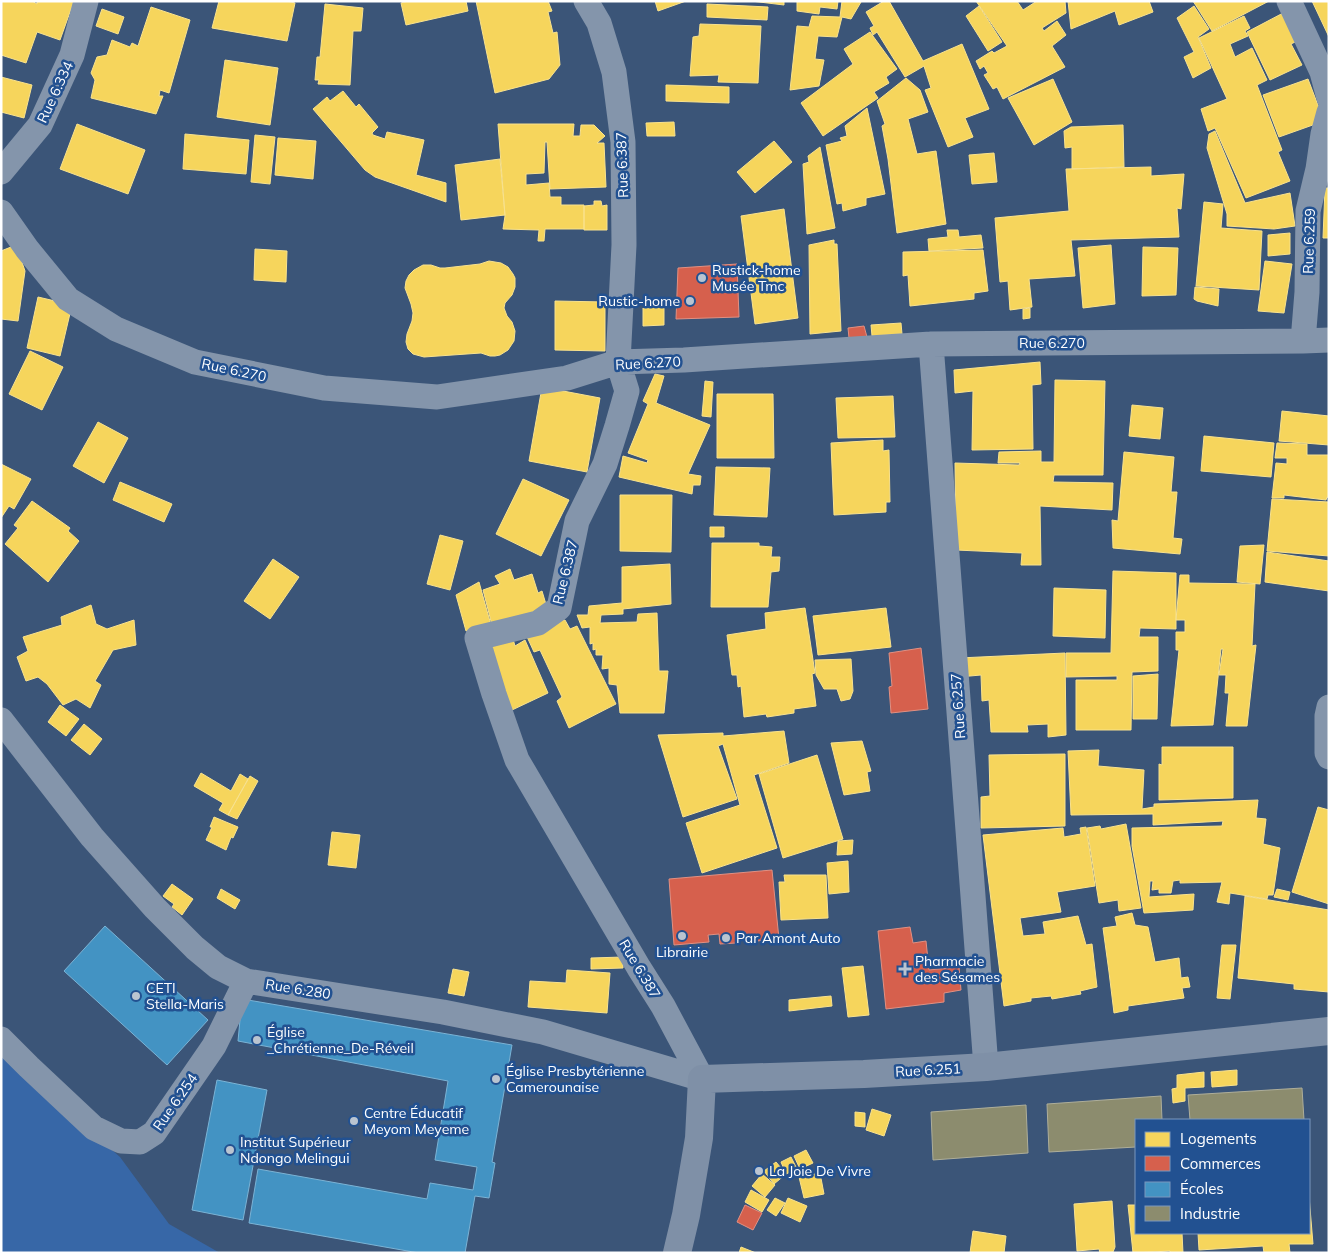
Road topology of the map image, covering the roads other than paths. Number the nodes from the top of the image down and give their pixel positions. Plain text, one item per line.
1 (86, 1) edge
2 (586, 1) edge
3 (1289, 1) edge
4 (1329, 98) edge
5 (1329, 112) edge
6 (1, 172) edge
7 (1, 212) edge
8 (1329, 340) edge
9 (1303, 341) junction
10 (931, 344) junction
11 (618, 362) junction
12 (1329, 707) edge
13 (2, 722) edge
14 (1329, 757) edge
15 (246, 981) junction
16 (1329, 1031) edge
17 (1, 1039) edge
18 (986, 1067) junction
19 (702, 1079) junction
20 (677, 1253) edge

1 - 6 street, Rue 6.334
2 - 11 street, Rue 6.387
3 - 4 street
5 - 9 street, Rue 6.259
7 - 11 street, Rue 6.270
8 - 9 street, Rue 6.270
9 - 10 street, Rue 6.270
10 - 11 street, Rue 6.270
10 - 18 street, Rue 6.257
11 - 19 street, Rue 6.387
12 - 14 street
13 - 15 street, Rue 6.280
15 - 17 street, Rue 6.254
15 - 19 street, Rue 6.280
16 - 18 main road, Rue 6.251
18 - 19 main road, Rue 6.251
19 - 20 main road

